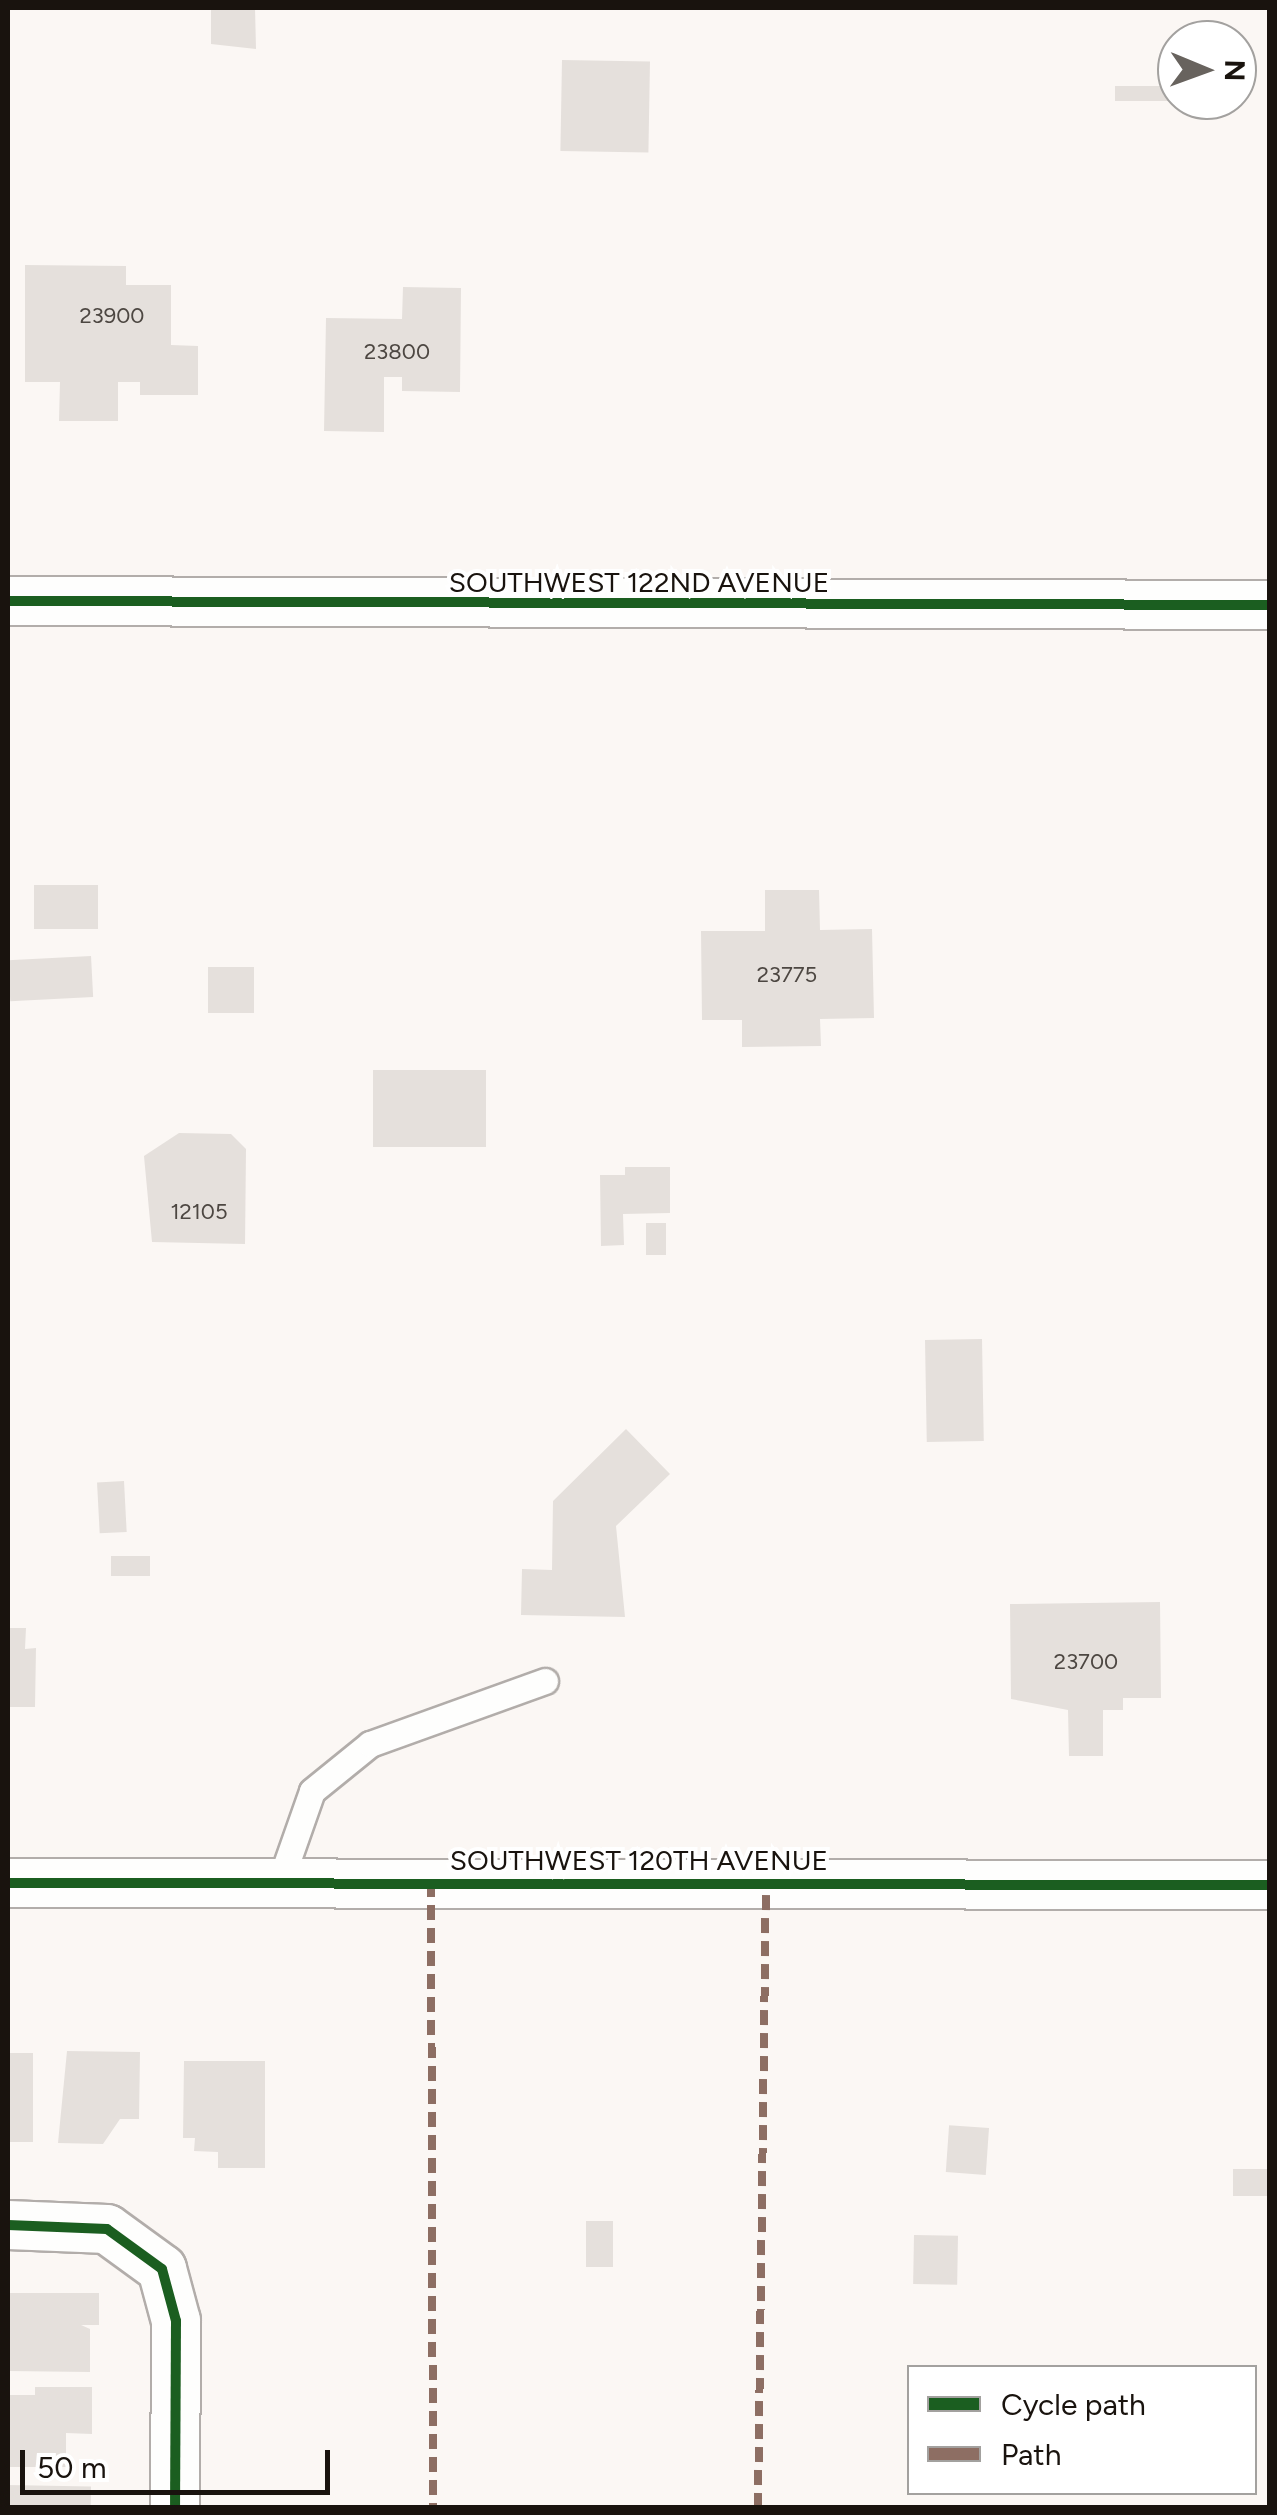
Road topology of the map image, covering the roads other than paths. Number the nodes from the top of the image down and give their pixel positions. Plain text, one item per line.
1 (8, 602) edge
2 (1270, 605) edge
3 (545, 1681) dead end
4 (8, 1882) edge
5 (280, 1882) junction
6 (1270, 1884) edge
7 (8, 2225) edge
8 (175, 2508) edge

1 - 2 street, SOUTHWEST 122ND AVENUE
3 - 5 lane
4 - 5 street, SOUTHWEST 120TH AVENUE
5 - 6 street, SOUTHWEST 120TH AVENUE
7 - 8 street

